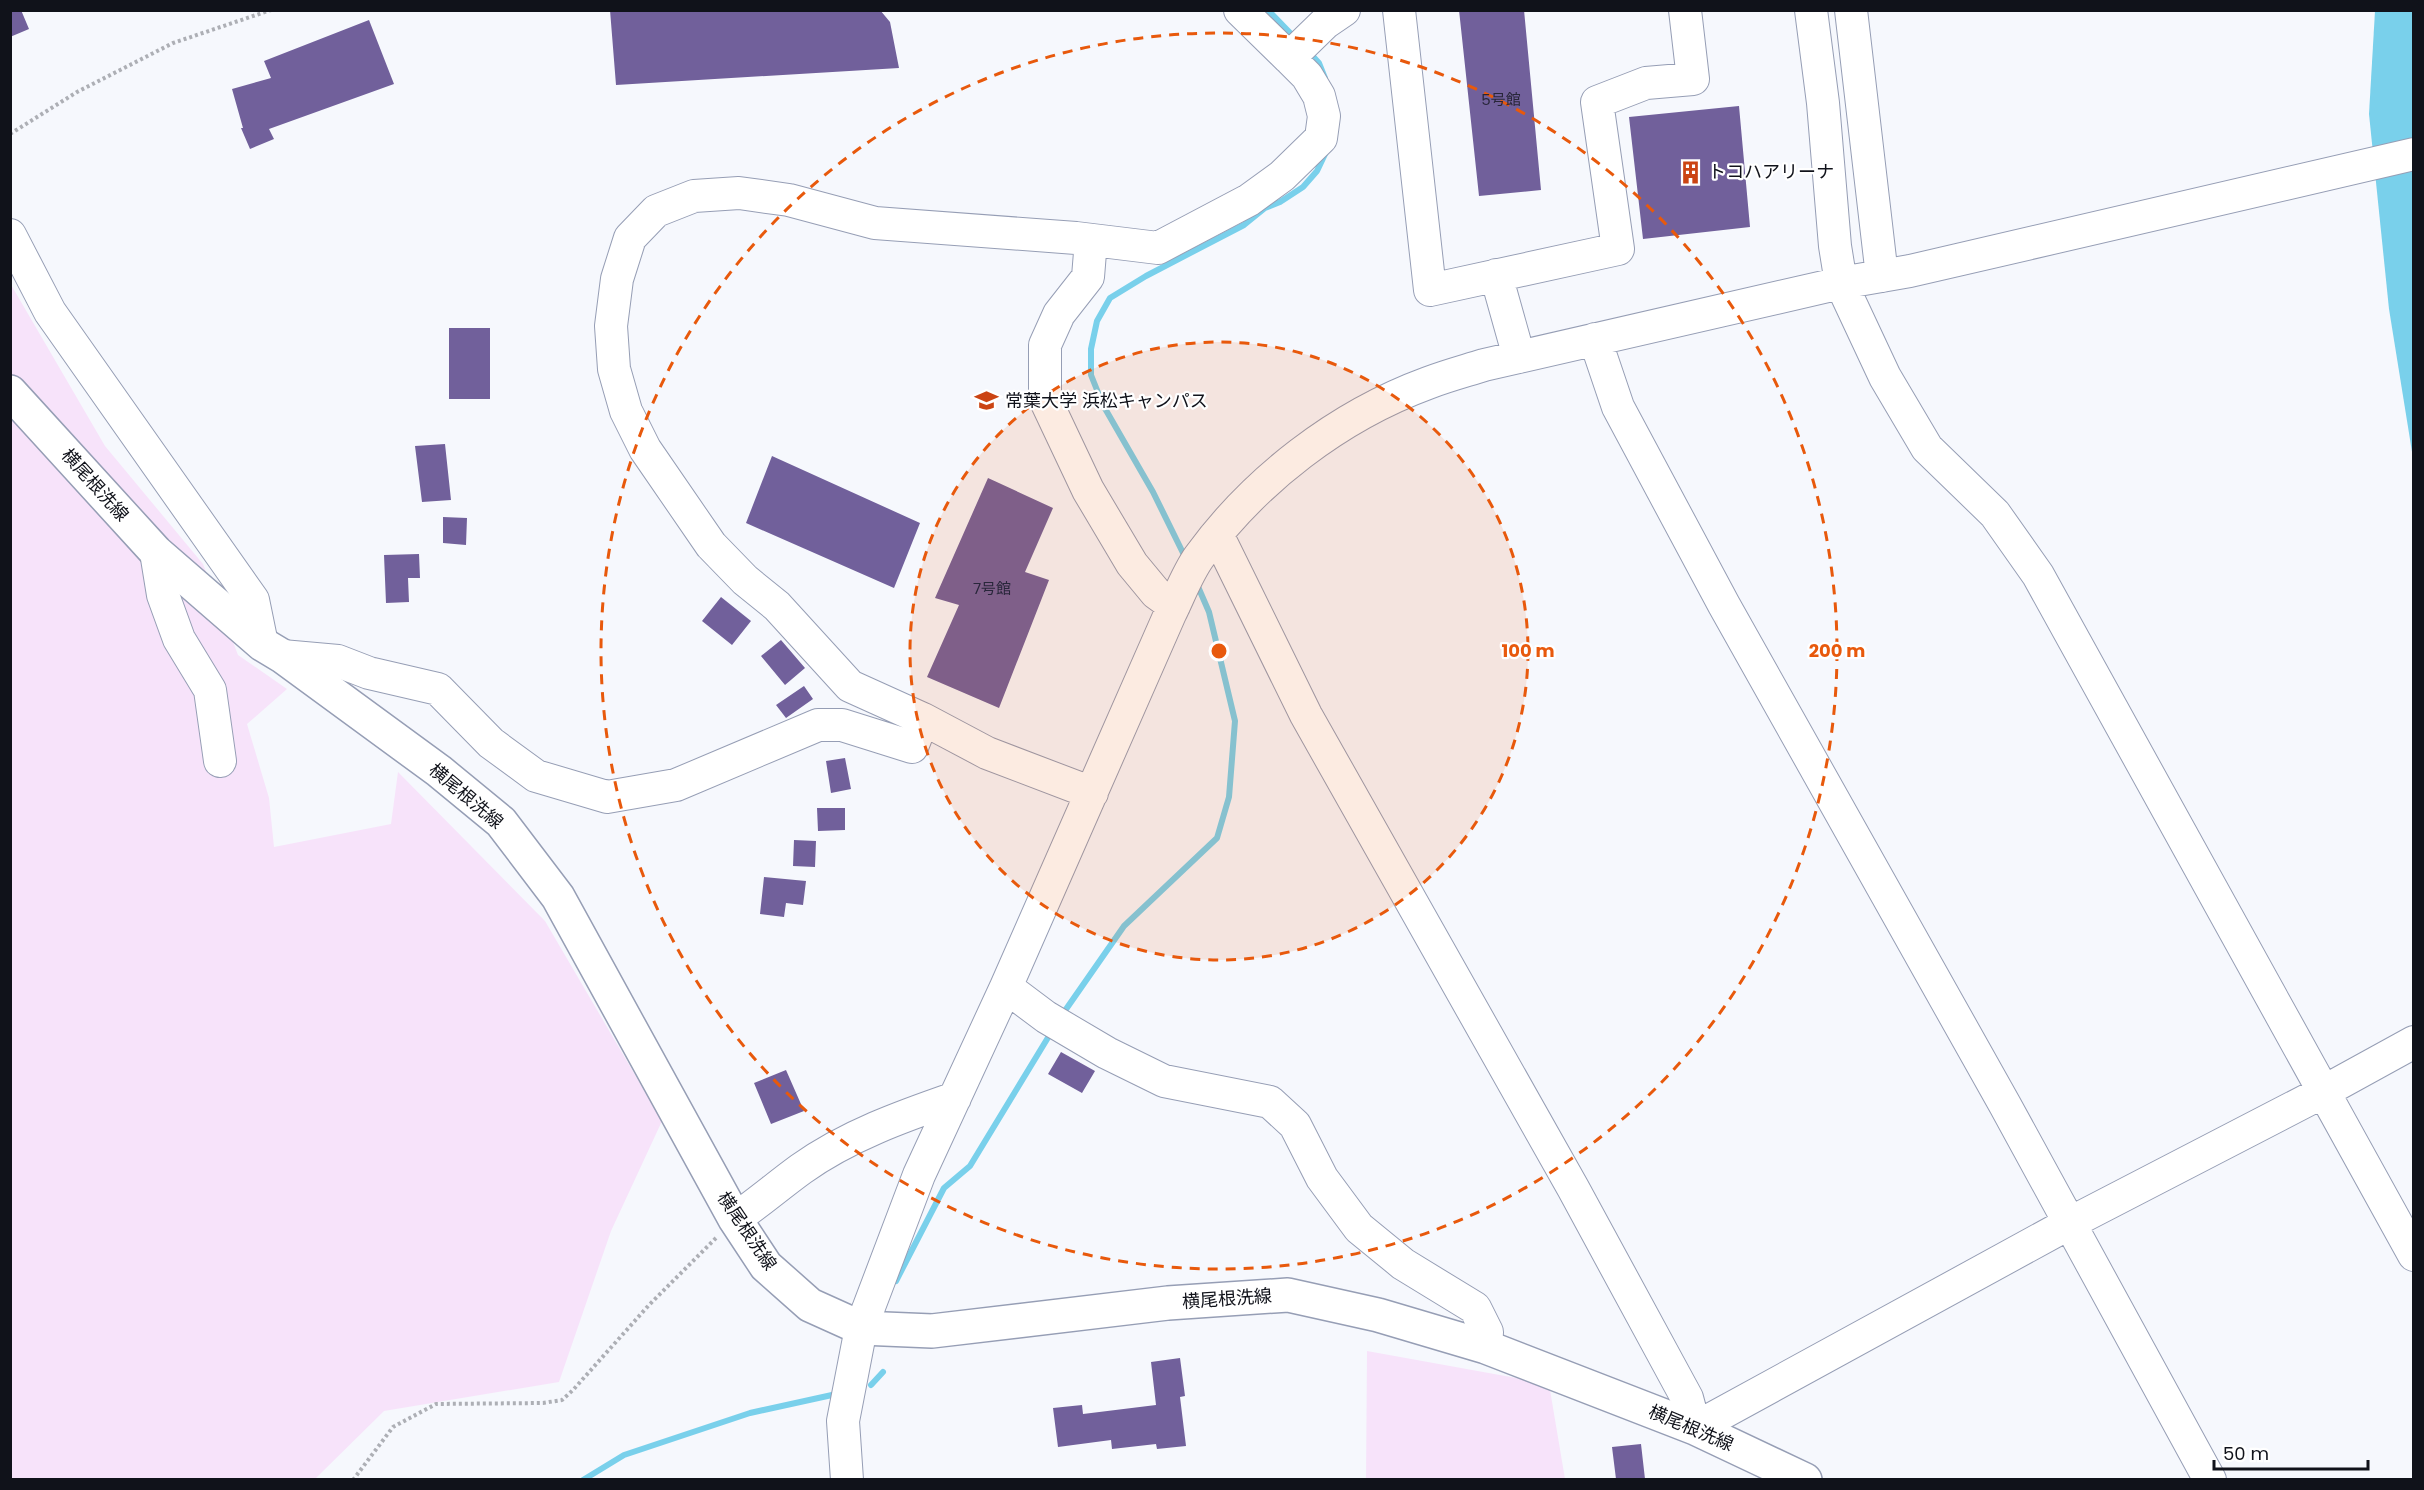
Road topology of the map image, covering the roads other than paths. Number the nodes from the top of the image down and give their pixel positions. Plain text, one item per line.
1 (1240, 10) edge
2 (1399, 10) edge
3 (1685, 10) edge
4 (1811, 10) edge
5 (1851, 10) edge
6 (1335, 17) edge
7 (1294, 53) junction
8 (2414, 154) edge
9 (10, 235) edge
10 (1091, 240) junction
11 (1496, 275) junction
12 (1882, 276) junction
13 (1841, 283) junction
14 (1595, 339) junction
15 (1519, 357) junction
16 (10, 392) edge
17 (1217, 534) junction
18 (156, 552) junction
19 (1174, 606) junction
20 (272, 650) junction
21 (923, 719) junction
22 (220, 761) dead end
23 (1092, 793) junction
24 (1006, 987) junction
25 (2414, 1042) edge
26 (2323, 1092) junction
27 (955, 1098) junction
28 (735, 1219) junction
29 (2068, 1224) junction
30 (2414, 1255) edge
31 (861, 1328) junction
32 (1486, 1347) junction
33 (1695, 1428) junction
34 (847, 1479) edge
35 (1805, 1479) edge
36 (2210, 1479) edge

1 - 7 street
2 - 11 street
3 - 11 street
4 - 13 street
5 - 12 street
6 - 7 street
7 - 10 street
8 - 12 street
9 - 20 street
10 - 19 street
10 - 21 street
11 - 15 street
12 - 13 street
13 - 14 street
13 - 26 street
14 - 15 street
14 - 29 street
15 - 17 street
16 - 18 main road, 横尾根洗線
17 - 19 street
17 - 33 street
18 - 20 main road, 横尾根洗線
18 - 22 street
19 - 23 street
20 - 21 street
20 - 28 main road, 横尾根洗線
21 - 23 street
23 - 24 street
24 - 27 street
24 - 32 street
25 - 26 street
26 - 29 street
26 - 30 street
27 - 28 street
27 - 31 street
28 - 31 main road, 横尾根洗線
29 - 33 street
29 - 36 street
31 - 32 main road, 横尾根洗線
31 - 34 street
32 - 33 main road, 横尾根洗線
33 - 35 main road, 横尾根洗線

